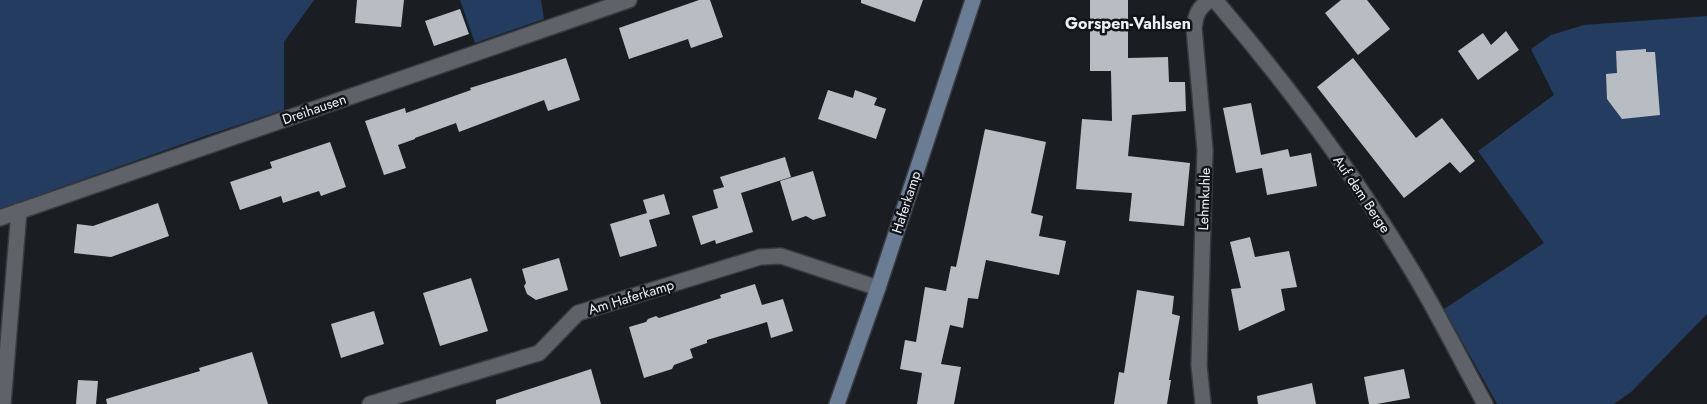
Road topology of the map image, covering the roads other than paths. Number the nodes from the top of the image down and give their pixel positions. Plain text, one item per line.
1 (628, 0) edge
2 (973, 0) edge
3 (1210, 0) edge
4 (1216, 0) edge
5 (19, 211) junction
6 (0, 218) edge
7 (878, 288) junction
8 (3, 404) edge
9 (370, 404) edge
10 (837, 404) edge
11 (1203, 404) edge
12 (1485, 404) edge

1 - 5 street, Dreihausen
2 - 7 street, Haferkamp
3 - 11 street, Lehmkuhle
4 - 12 street, Auf dem Berge
5 - 6 street, Dreihausen
5 - 8 street
7 - 9 street, Am Haferkamp
7 - 10 street, Haferkamp

